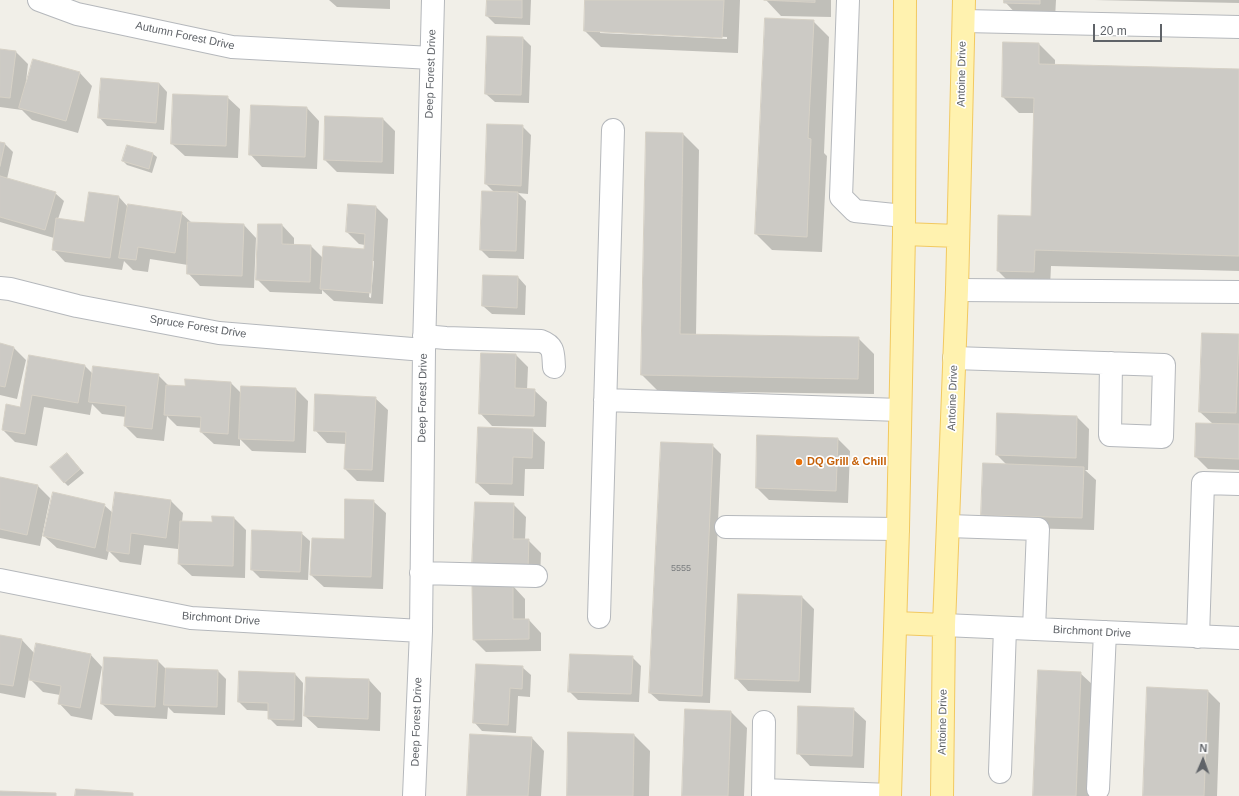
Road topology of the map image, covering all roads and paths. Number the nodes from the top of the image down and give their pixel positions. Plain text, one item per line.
1 (39, 0) edge
2 (433, 0) edge
3 (848, 0) edge
4 (905, 0) edge
5 (964, 11) edge
6 (1239, 27) edge
7 (431, 58) junction
8 (613, 130) dead end
9 (904, 225) junction
10 (958, 236) junction
11 (0, 288) edge
12 (957, 290) junction
13 (1239, 292) edge
14 (424, 343) junction
15 (954, 358) junction
16 (1111, 364) dead end
17 (554, 367) dead end
18 (605, 400) junction
19 (900, 410) junction
20 (1239, 484) edge
21 (948, 526) junction
22 (726, 527) dead end
23 (898, 529) junction
24 (421, 573) junction
25 (536, 576) dead end
26 (0, 580) edge
27 (600, 617) dead end
28 (896, 623) junction
29 (944, 625) junction
30 (1005, 628) junction
31 (1034, 629) junction
32 (421, 631) junction
33 (1105, 632) junction
34 (1198, 637) junction
35 (1239, 638) edge
36 (764, 722) dead end
37 (1000, 772) dead end
38 (1098, 789) dead end
39 (763, 793) edge
40 (823, 794) edge
41 (890, 795) edge
42 (414, 796) edge
43 (942, 796) edge

1 - 7 street, Autumn Forest Drive
2 - 7 street, Deep Forest Drive
3 - 9 street
4 - 9 main road
5 - 6 street
5 - 10 main road, Antoine Drive
7 - 14 street, Deep Forest Drive
8 - 18 street
9 - 10 main road
9 - 19 main road
10 - 12 main road, Antoine Drive
11 - 14 street, Spruce Forest Drive
12 - 13 street
12 - 15 main road, Antoine Drive
14 - 17 street, Spruce Forest Drive
14 - 24 street, Deep Forest Drive
15 - 16 street
15 - 21 main road, Antoine Drive
18 - 19 street
18 - 27 street
19 - 23 main road
20 - 34 street
21 - 29 main road, Antoine Drive
21 - 31 street
22 - 23 street
23 - 28 main road
24 - 25 street
24 - 32 street, Deep Forest Drive
26 - 32 street, Birchmont Drive
28 - 29 main road
28 - 41 main road
29 - 30 street, Birchmont Drive
29 - 43 main road, Antoine Drive
30 - 31 street, Birchmont Drive
30 - 37 street
31 - 33 street, Birchmont Drive
32 - 42 street, Deep Forest Drive
33 - 34 street, Birchmont Drive
33 - 38 street
34 - 35 street, Birchmont Drive
36 - 39 street
39 - 40 street
40 - 41 street

